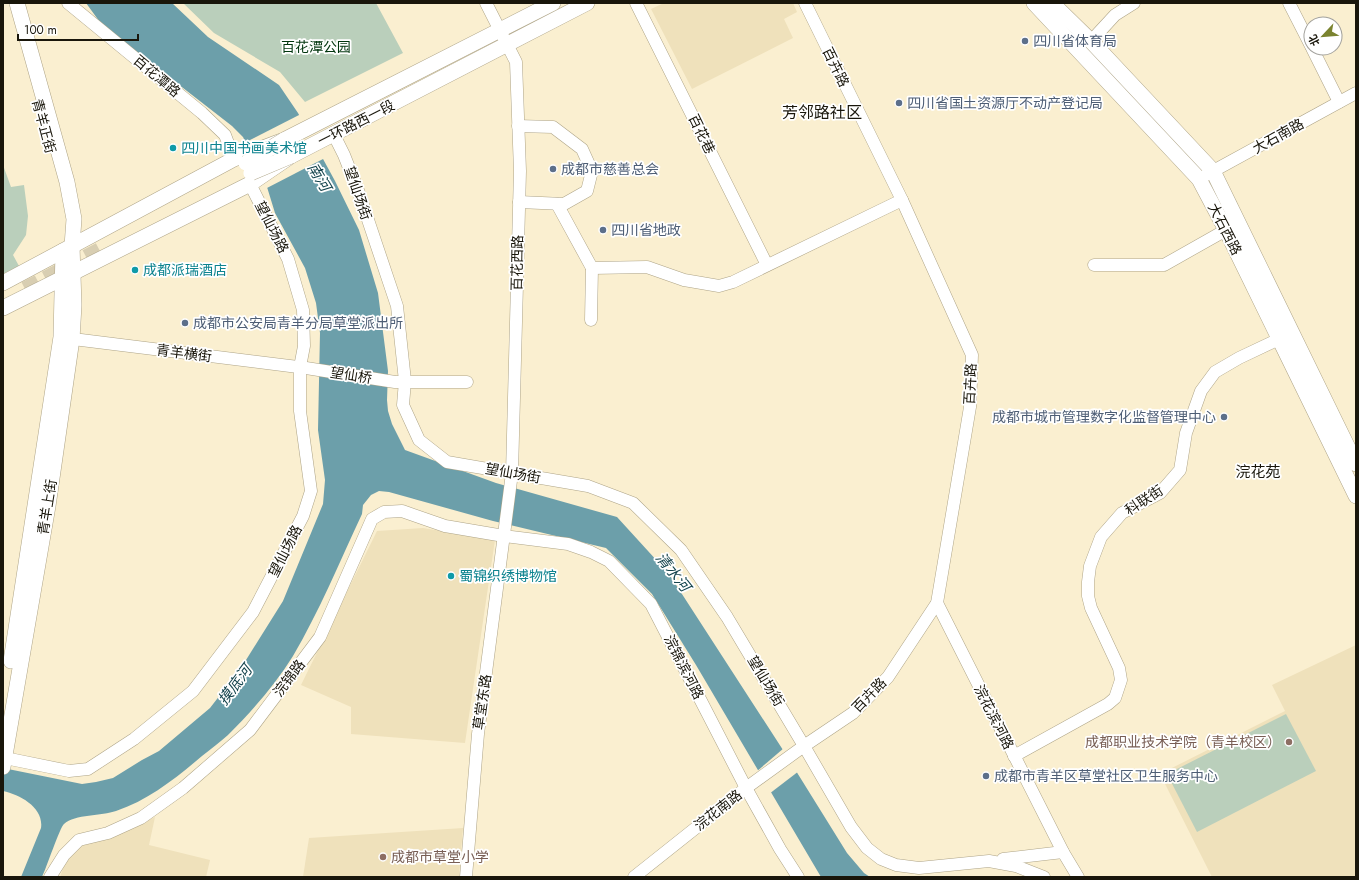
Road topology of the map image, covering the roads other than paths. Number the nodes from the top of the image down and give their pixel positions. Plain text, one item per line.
1 (11, 3) edge
2 (17, 3) edge
3 (68, 3) edge
4 (486, 3) edge
5 (553, 3) edge
6 (587, 3) edge
7 (636, 3) edge
8 (805, 3) edge
9 (1034, 3) edge
10 (1052, 3) edge
11 (1134, 3) edge
12 (1289, 3) edge
13 (501, 31) junction
14 (1303, 31) edge
15 (1091, 41) junction
16 (507, 44) junction
17 (1316, 56) edge
18 (1356, 93) edge
19 (1339, 102) junction
20 (518, 126) junction
21 (328, 138) junction
22 (247, 169) junction
23 (1213, 171) junction
24 (1199, 179) junction
25 (902, 200) junction
26 (519, 202) junction
27 (557, 204) junction
28 (1226, 230) junction
29 (103, 243) tunnel mouth
30 (68, 249) junction
31 (767, 265) junction
32 (1094, 266) dead end
33 (592, 268) junction
34 (68, 275) junction
35 (3, 283) edge
36 (3, 308) edge
37 (591, 320) dead end
38 (66, 338) junction
39 (1279, 339) junction
40 (303, 367) junction
41 (400, 381) junction
42 (467, 382) dead end
43 (1356, 464) edge
44 (512, 478) junction
45 (1356, 496) edge
46 (505, 532) junction
47 (937, 603) junction
48 (3, 712) edge
49 (804, 746) junction
50 (1014, 756) junction
51 (4, 762) edge
52 (746, 788) junction
53 (1063, 852) junction
54 (989, 861) junction
55 (50, 877) edge
56 (466, 877) edge
57 (634, 877) edge
58 (798, 877) edge
59 (1044, 877) edge
60 (1078, 877) edge

1 - 30 main road, 青羊正街
2 - 30 main road, 青羊正街
3 - 22 street, 百花潭路
4 - 13 street, 百花西路
5 - 13 main road, 一环路西一段
6 - 16 main road, 一环路西一段
7 - 31 street, 百花巷
8 - 25 street, 百卉路
9 - 24 main road, 大石西路
10 - 15 main road, 大石西路
11 - 15 street
12 - 14 street
13 - 16 street, 百花西路
13 - 22 main road, 一环路西一段, bridge
15 - 23 main road, 大石西路
16 - 20 street, 百花西路
16 - 21 main road, 一环路西一段
17 - 19 street
18 - 19 street, 大石南路
19 - 23 street, 大石南路
20 - 26 street, 百花西路
20 - 27 street
21 - 22 main road, 一环路西一段, bridge
21 - 41 street, 望仙场街
22 - 29 main road
22 - 30 main road
22 - 34 main road
22 - 40 street, 望仙场路
23 - 24 street, 大石南路
23 - 43 main road, 大石西路
24 - 28 main road, 大石西路
25 - 31 street
25 - 47 street, 百卉路
26 - 27 street
26 - 44 street, 百花西路
27 - 33 street
28 - 32 street
28 - 39 main road, 大石西路
30 - 34 main road, 青羊上街
30 - 35 main road
31 - 33 street
33 - 37 street
34 - 36 main road
34 - 38 main road, 青羊上街
38 - 40 street, 青羊横街
38 - 48 main road, 青羊上街
38 - 51 main road, 青羊上街
39 - 45 main road, 大石西路
39 - 50 street, 科联街
40 - 41 street, 望仙桥
40 - 51 street, 望仙场路
41 - 42 street, 望仙桥
41 - 44 street, 望仙场街
44 - 46 street, 百花西路
44 - 49 street, 望仙场街
46 - 52 street, 浣锦滨河路
46 - 55 street, 浣锦路
46 - 56 street, 草堂东路
47 - 49 street, 百卉路
47 - 50 street, 浣花滨河路
49 - 52 street, 浣花南路
49 - 54 street
50 - 53 street, 浣花滨河路
52 - 57 street, 浣花南路
52 - 58 street, 浣锦滨河路
53 - 54 street
53 - 60 street, 浣花滨河路
54 - 59 street

